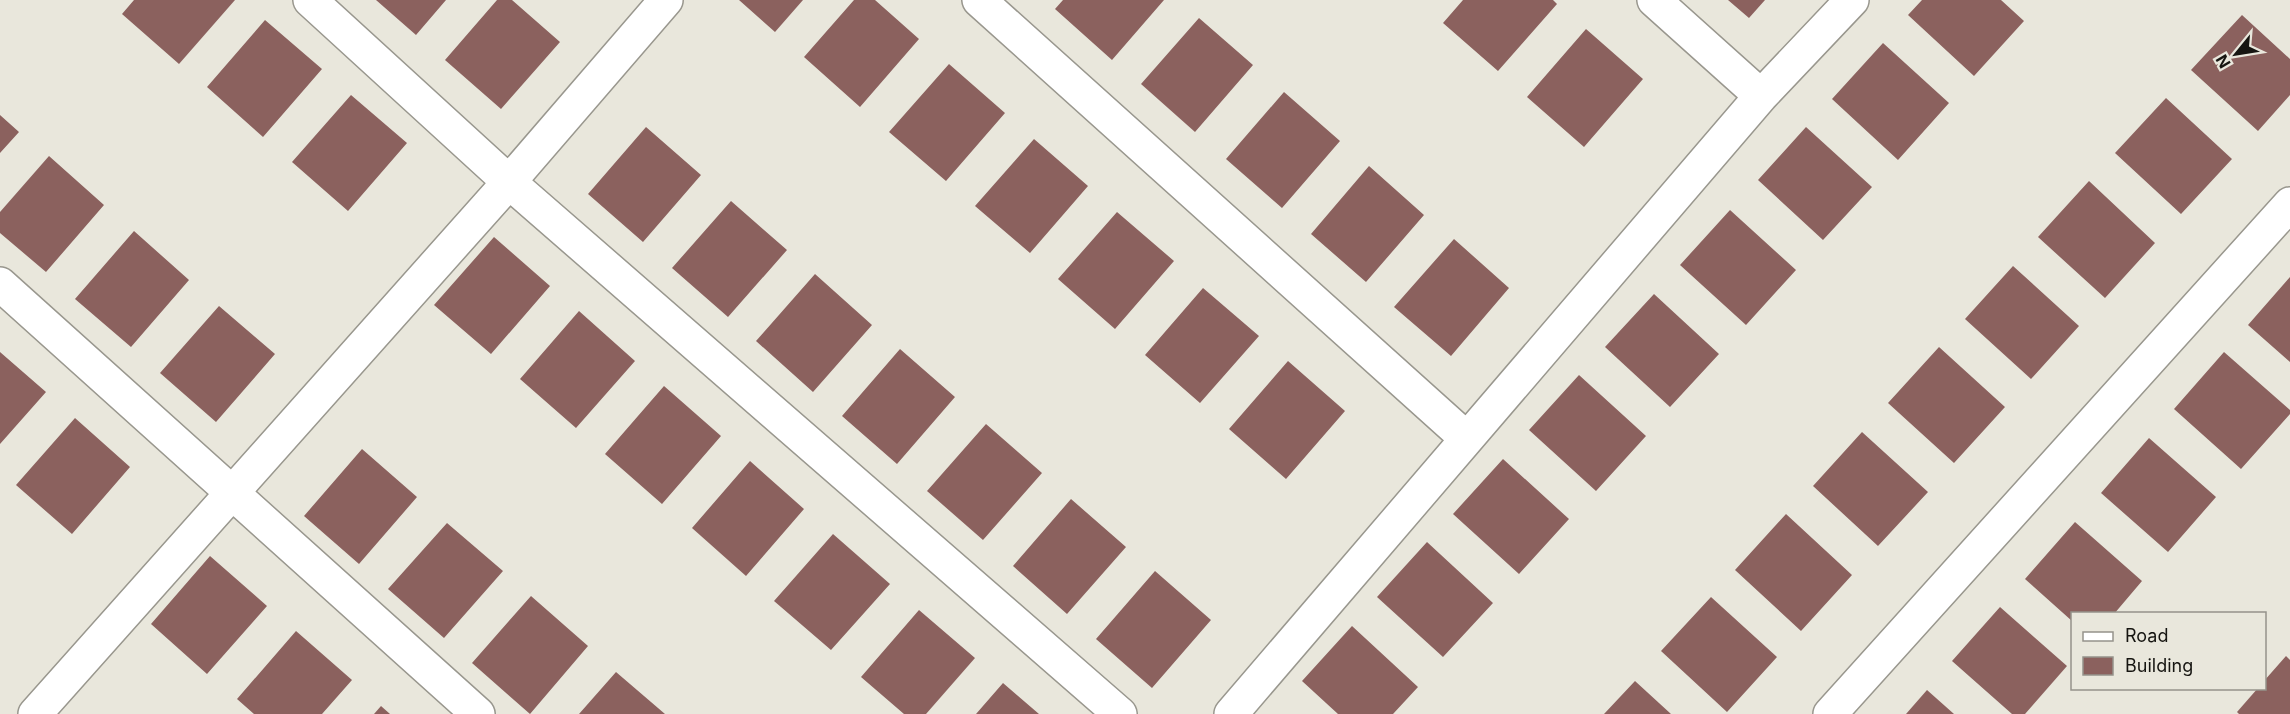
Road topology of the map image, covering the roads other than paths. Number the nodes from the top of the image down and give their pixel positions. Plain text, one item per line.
1 (310, 0) edge
2 (666, 0) edge
3 (979, 0) edge
4 (1654, 0) edge
5 (1852, 0) edge
6 (1761, 96) junction
7 (509, 182) junction
8 (2290, 204) edge
9 (0, 284) edge
10 (1466, 438) junction
11 (230, 493) junction
12 (34, 714) edge
13 (478, 714) edge
14 (1120, 714) edge
15 (1231, 714) edge
16 (1830, 714) edge

1 - 7 street
2 - 7 street
3 - 10 street
4 - 6 street
5 - 6 street
6 - 10 street
7 - 11 street
7 - 14 street
8 - 16 street
9 - 11 street
10 - 15 street
11 - 12 street
11 - 13 street

